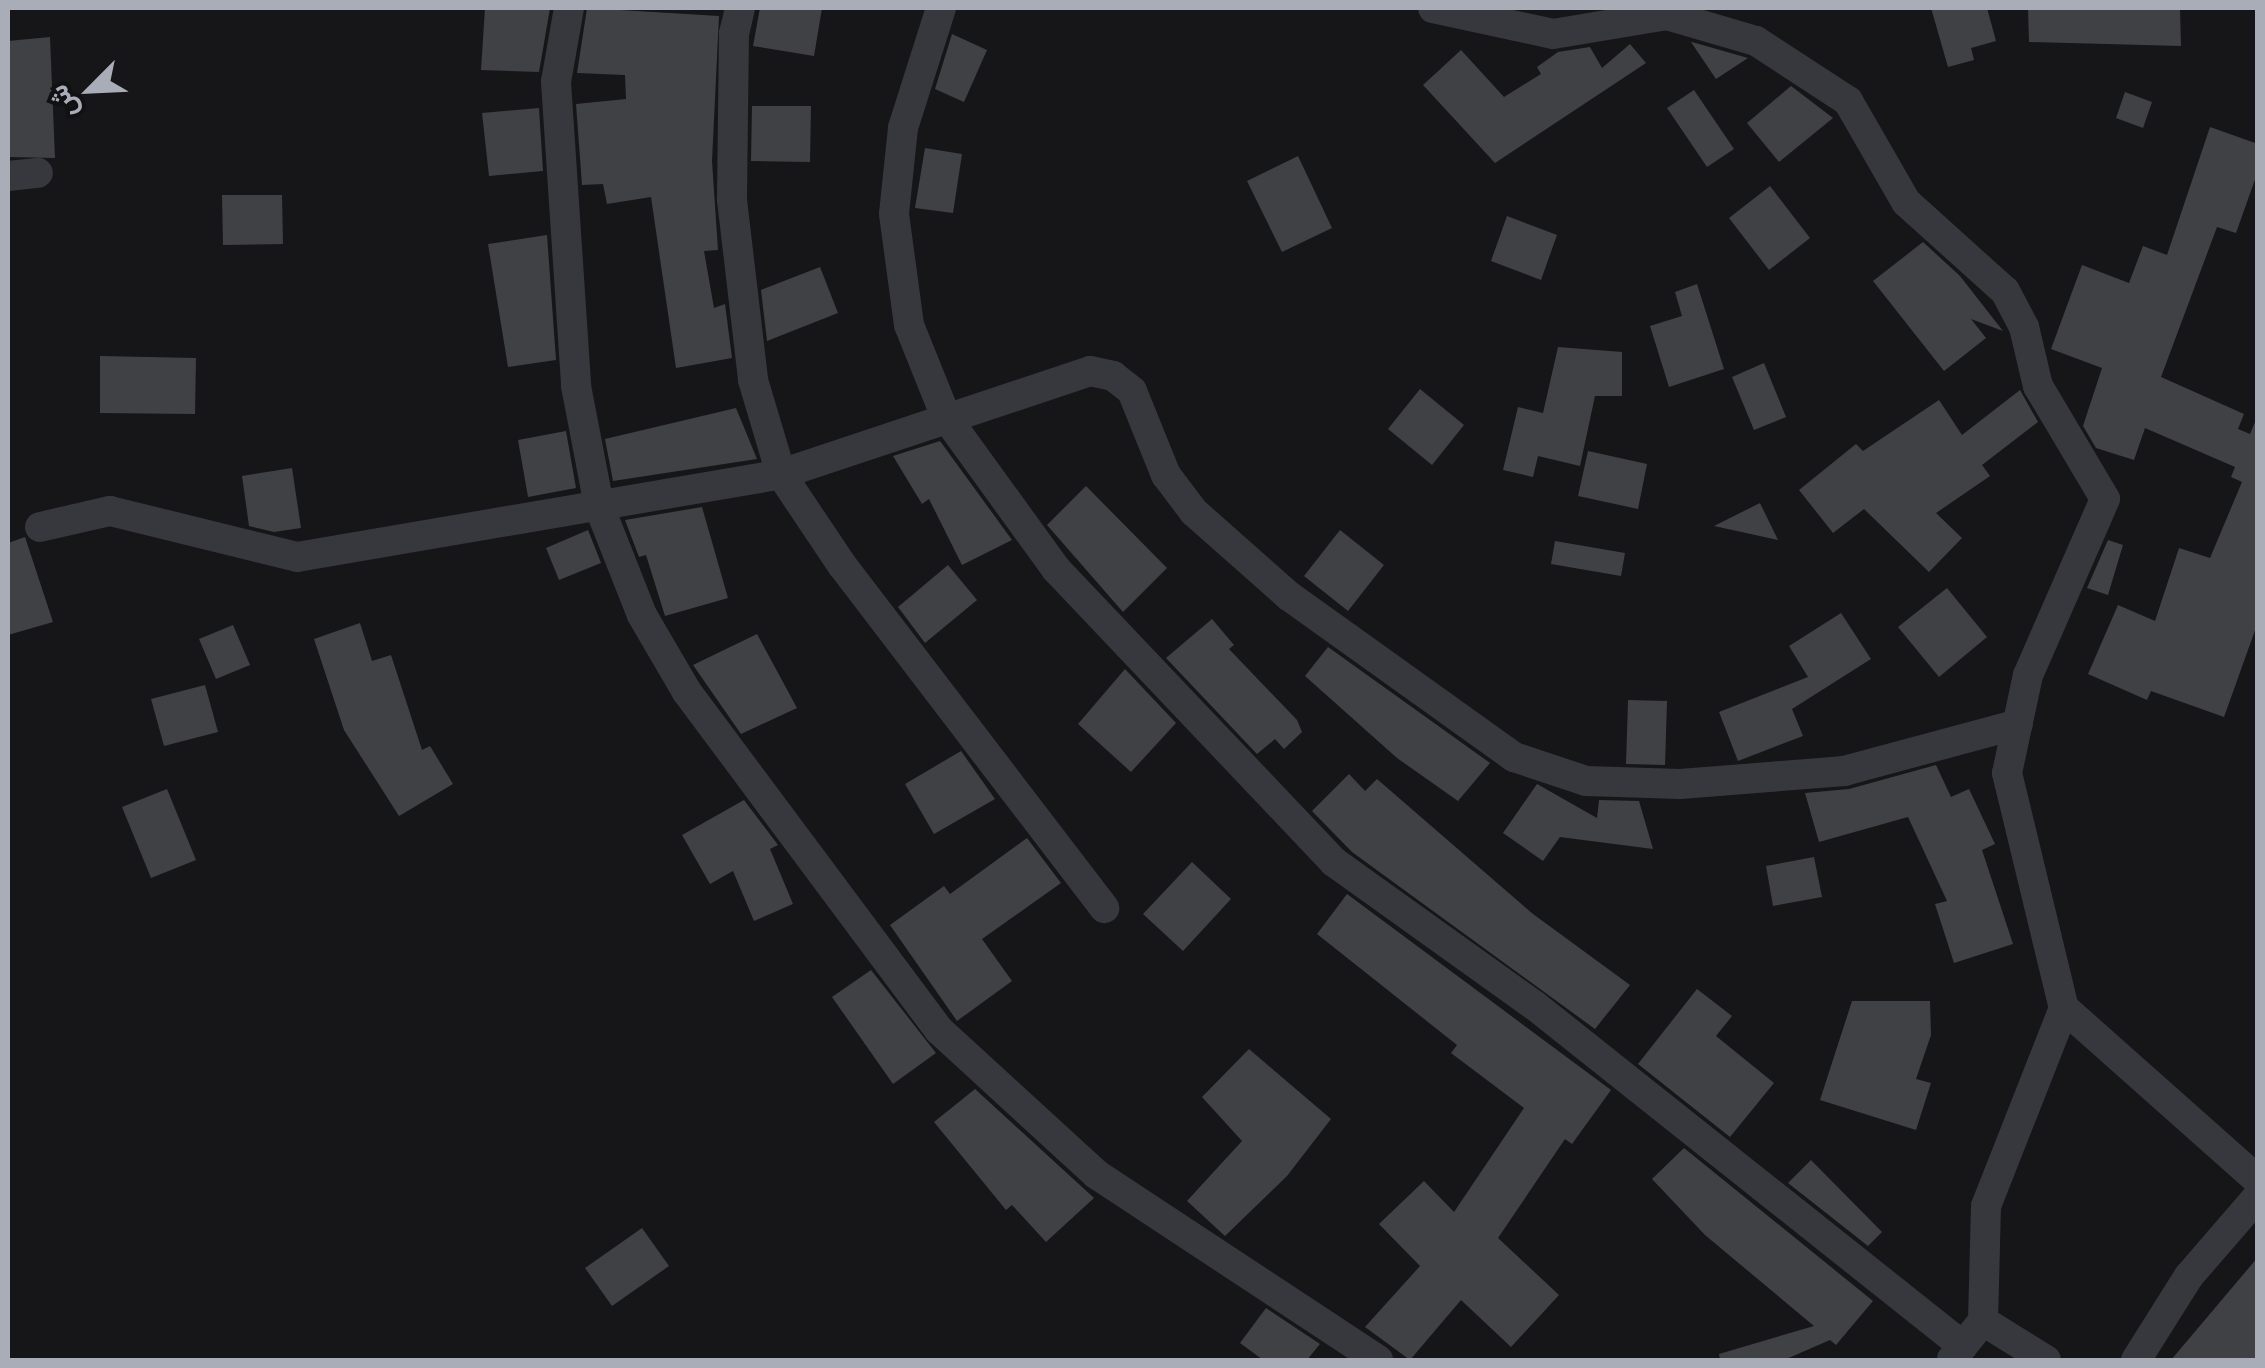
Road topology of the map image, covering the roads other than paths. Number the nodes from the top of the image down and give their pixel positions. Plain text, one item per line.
1 (569, 8) edge
2 (740, 8) edge
3 (942, 8) edge
4 (1432, 8) edge
5 (946, 417) junction
6 (781, 474) junction
7 (600, 506) junction
8 (40, 527) dead end
9 (2018, 724) junction
10 (1104, 908) dead end
11 (2064, 1008) junction
12 (2258, 1180) edge
13 (2258, 1196) edge
14 (1982, 1321) junction
15 (1957, 1353) edge
16 (1378, 1360) edge
17 (2046, 1360) edge
18 (2136, 1360) edge

1 - 7 street
2 - 6 street
3 - 5 street
4 - 9 street
5 - 6 street
5 - 9 street
5 - 15 street
6 - 7 street
6 - 10 street
7 - 8 street
7 - 16 street
9 - 11 street
11 - 12 street
11 - 14 street
13 - 18 street
14 - 15 street
14 - 17 street

